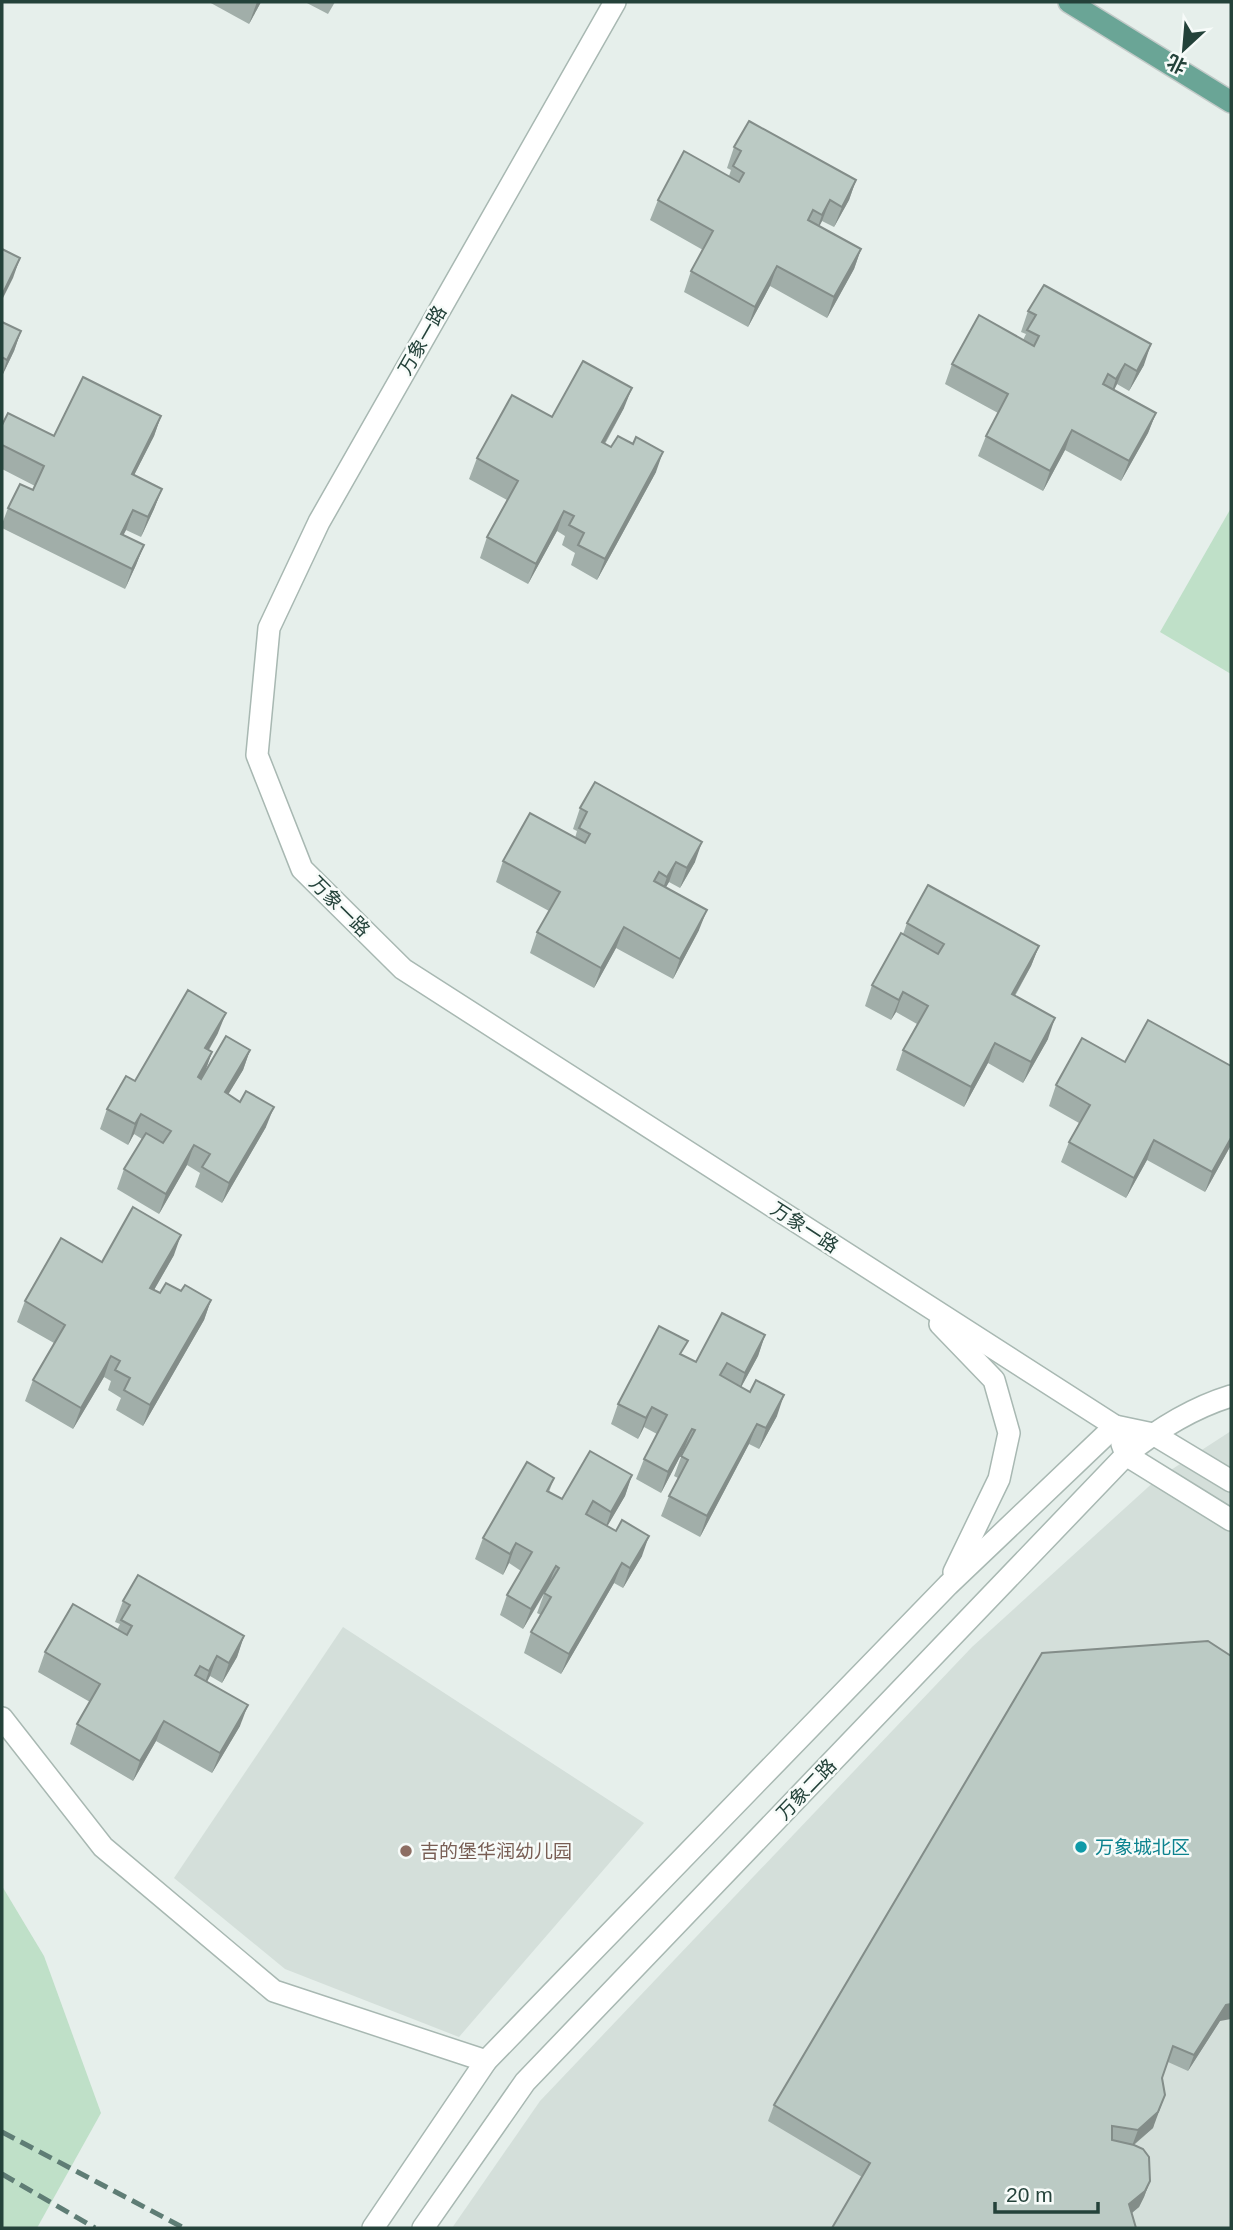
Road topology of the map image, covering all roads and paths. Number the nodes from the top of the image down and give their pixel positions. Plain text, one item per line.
1 (615, 2) edge
2 (1069, 2) edge
3 (1231, 102) edge
4 (917, 1299) junction
5 (1231, 1396) edge
6 (1115, 1426) junction
7 (1153, 1434) junction
8 (1126, 1455) junction
9 (1231, 1481) edge
10 (1231, 1520) edge
11 (948, 1584) junction
12 (2, 1718) edge
13 (486, 2061) junction
14 (373, 2228) edge
15 (423, 2228) edge

1 - 4 street, 万象一路
2 - 3 main road
4 - 6 street, 万象一路
4 - 11 street
5 - 7 street, 万象二路
6 - 7 street, 万象一路
6 - 8 street
6 - 11 street
7 - 8 street, 万象二路
7 - 9 street, 万象一路
8 - 10 street
8 - 15 street, 万象二路
11 - 13 street
12 - 13 street
13 - 14 street

